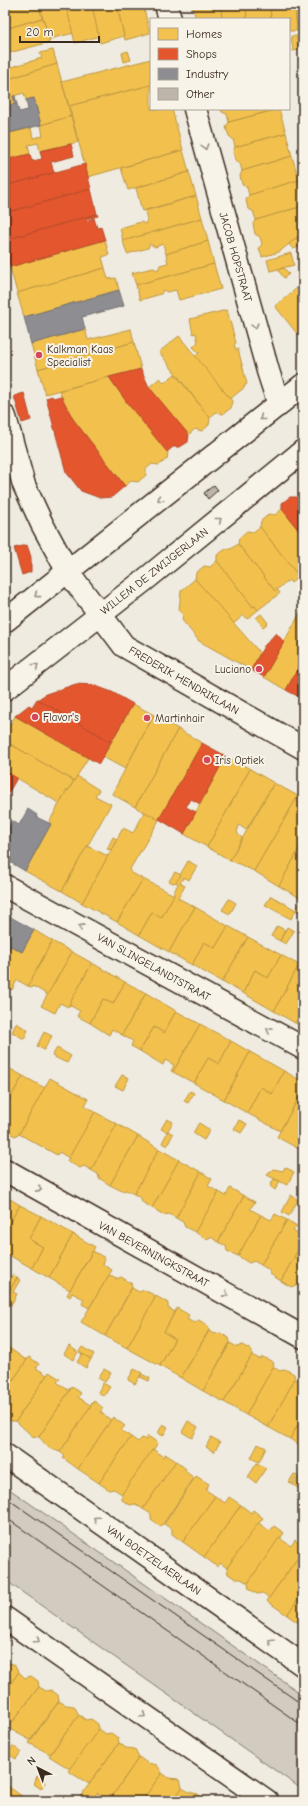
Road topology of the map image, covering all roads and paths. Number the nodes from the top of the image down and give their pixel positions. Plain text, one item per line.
1 (166, 5) edge
2 (170, 18) edge
3 (195, 110) edge
4 (303, 385) edge
5 (279, 404) junction
6 (5, 417) edge
7 (303, 452) edge
8 (68, 572) junction
9 (101, 613) junction
10 (5, 621) edge
11 (5, 690) edge
12 (303, 748) edge
13 (5, 886) edge
14 (303, 1048) edge
15 (5, 1170) edge
16 (303, 1337) edge
17 (5, 1455) edge
18 (5, 1618) edge
19 (303, 1665) edge
20 (256, 1797) edge

1 - 2 street
3 -> 5 street, JACOB HOPSTRAAT
4 - 5 street
5 -> 8 street
6 - 8 street, FREDERIK HENDRIKLAAN
9 -> 7 street, WILLEM DE ZWIJGERLAAN
8 - 9 street, FREDERIK HENDRIKLAAN
8 -> 10 street
11 -> 9 street, WILLEM DE ZWIJGERLAAN
9 - 12 street, FREDERIK HENDRIKLAAN
14 -> 13 street, VAN SLINGELANDTSTRAAT
15 -> 16 street, VAN BEVERNINGKSTRAAT
19 -> 17 street, VAN BOETZELAERLAAN
18 -> 20 street

